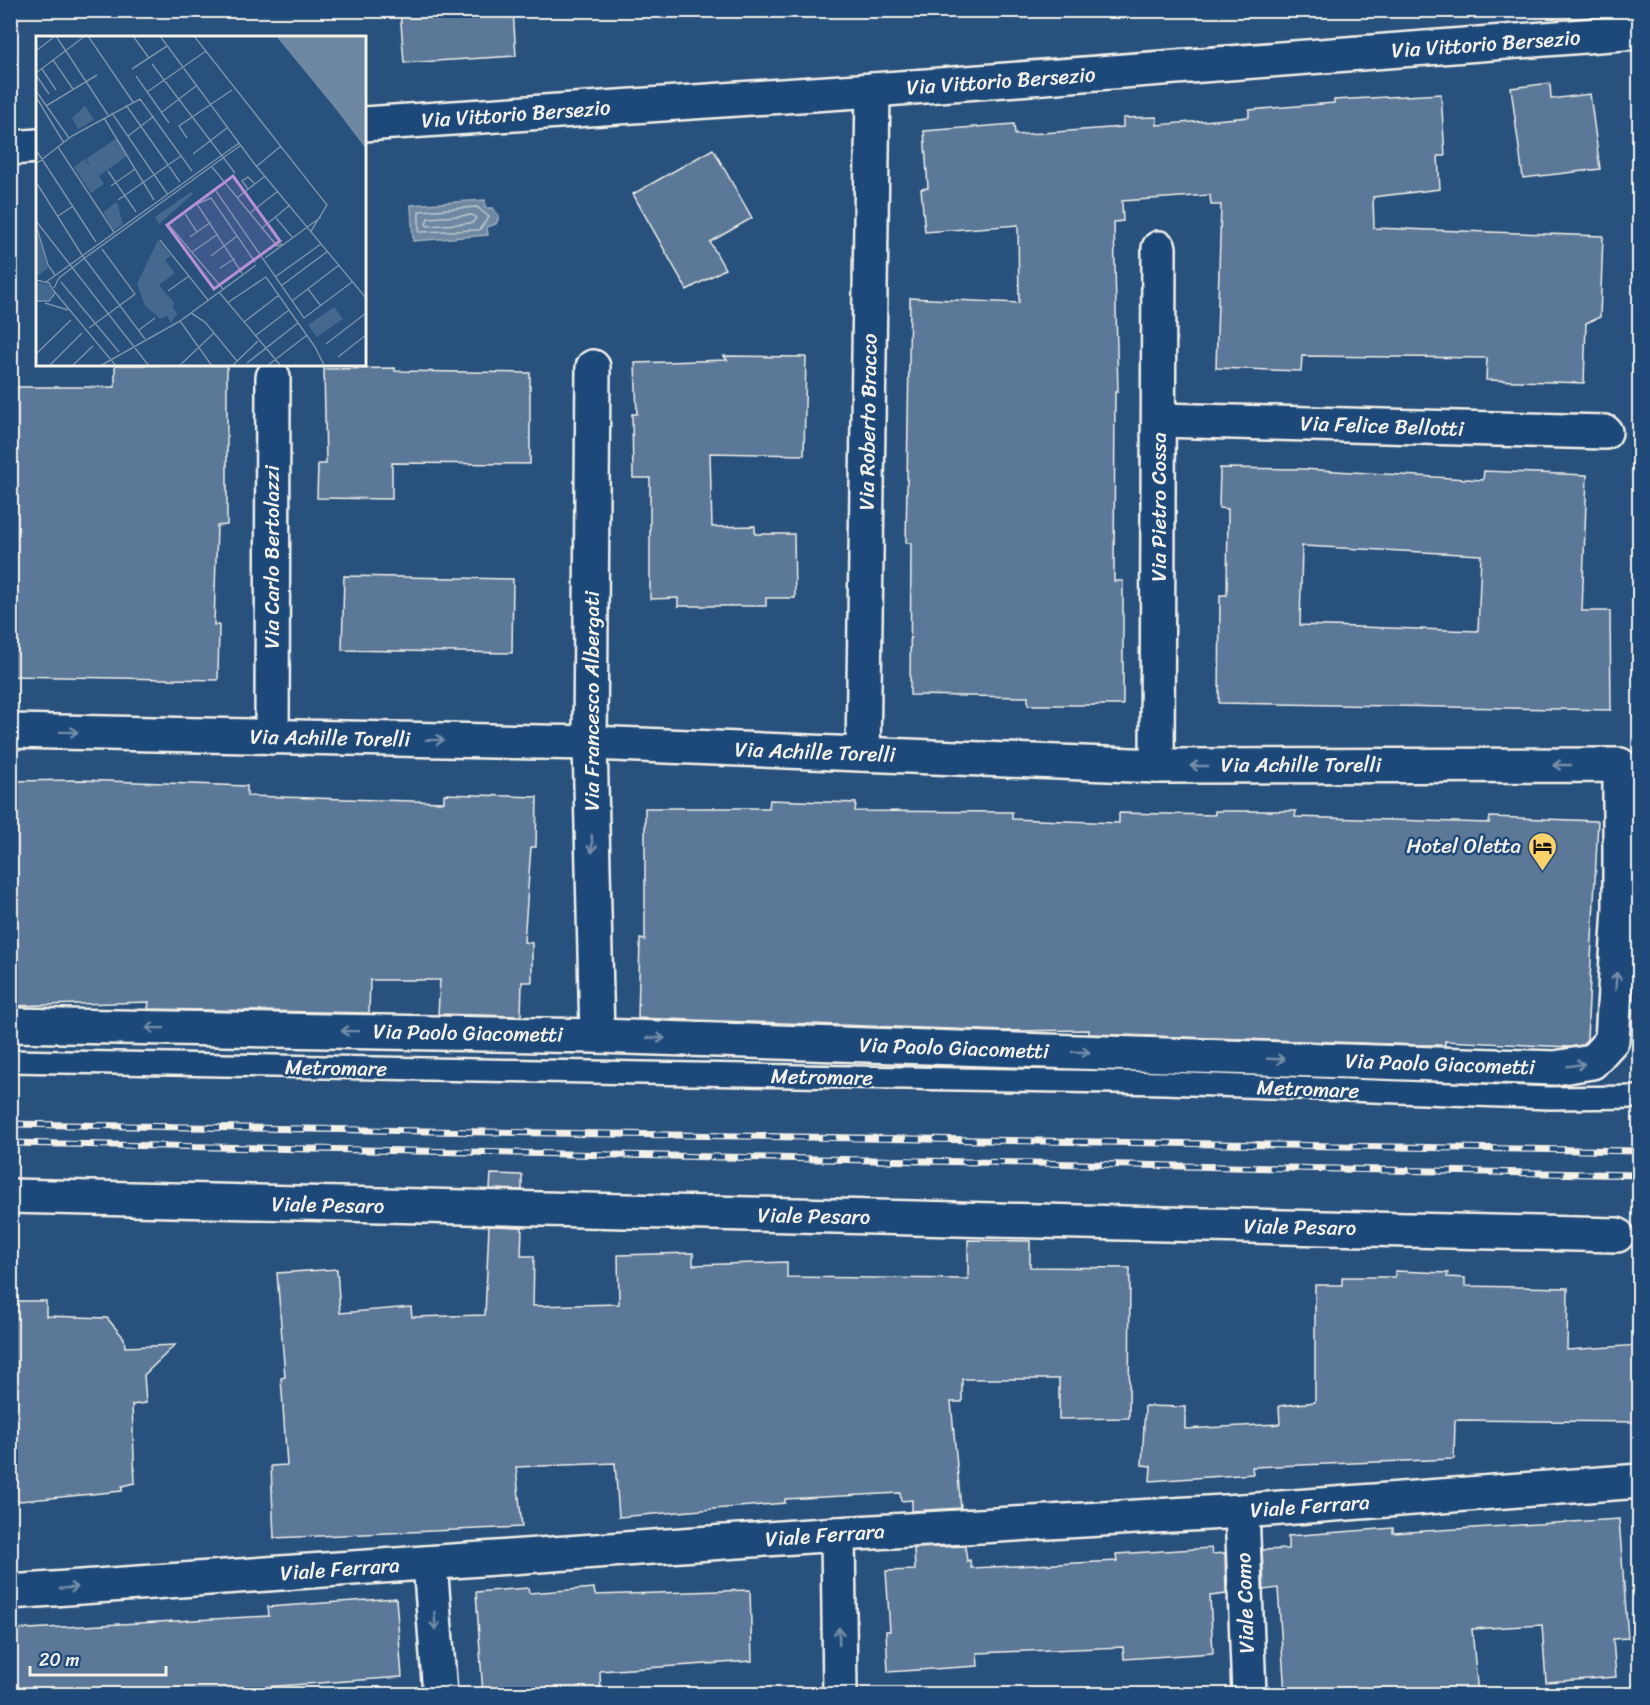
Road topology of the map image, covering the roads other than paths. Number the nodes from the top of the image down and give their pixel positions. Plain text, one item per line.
1 (1638, 32) edge
2 (873, 90) junction
3 (366, 124) edge
4 (36, 146) edge
5 (10, 148) edge
6 (1159, 248) dead end
7 (593, 367) dead end
8 (273, 377) dead end
9 (1159, 420) junction
10 (1605, 432) dead end
11 (10, 731) edge
12 (272, 737) junction
13 (590, 743) junction
14 (863, 754) junction
15 (1620, 765) joint
16 (1157, 766) junction
17 (1630, 908) edge
18 (10, 1025) edge
19 (597, 1036) junction
20 (10, 1061) edge
21 (1638, 1096) edge
22 (10, 1196) edge
23 (1617, 1235) dead end
24 (1640, 1481) edge
25 (1242, 1511) junction
26 (838, 1534) junction
27 (430, 1563) junction
28 (10, 1592) edge
29 (440, 1695) edge
30 (840, 1695) edge
31 (1249, 1695) edge

1 - 2 street, Via Vittorio Bersezio
2 - 3 street, Via Vittorio Bersezio
2 - 14 street, Via Roberto Bracco
4 - 5 street
6 - 9 street, Via Pietro Cossa
7 - 13 street, Via Francesco Albergati
8 - 12 street, Via Carlo Bertolazzi
9 - 10 street, Via Felice Bellotti
9 - 16 street, Via Pietro Cossa
11 -> 12 street, Via Achille Torelli
12 -> 13 street, Via Achille Torelli
13 - 14 street, Via Achille Torelli
13 -> 19 street, Via Francesco Albergati
14 - 16 street, Via Achille Torelli
15 -> 16 street, Via Achille Torelli
15 - 17 street, Via Paolo Giacometti
19 -> 17 street, Via Paolo Giacometti
19 -> 18 street, Via Paolo Giacometti
20 - 21 lane, Metromare
22 - 23 street, Viale Pesaro
24 - 25 street, Viale Ferrara
25 - 26 street, Viale Ferrara
25 - 31 street, Viale Como
26 - 27 street, Viale Ferrara
30 -> 26 street
28 -> 27 street, Viale Ferrara
27 -> 29 street

